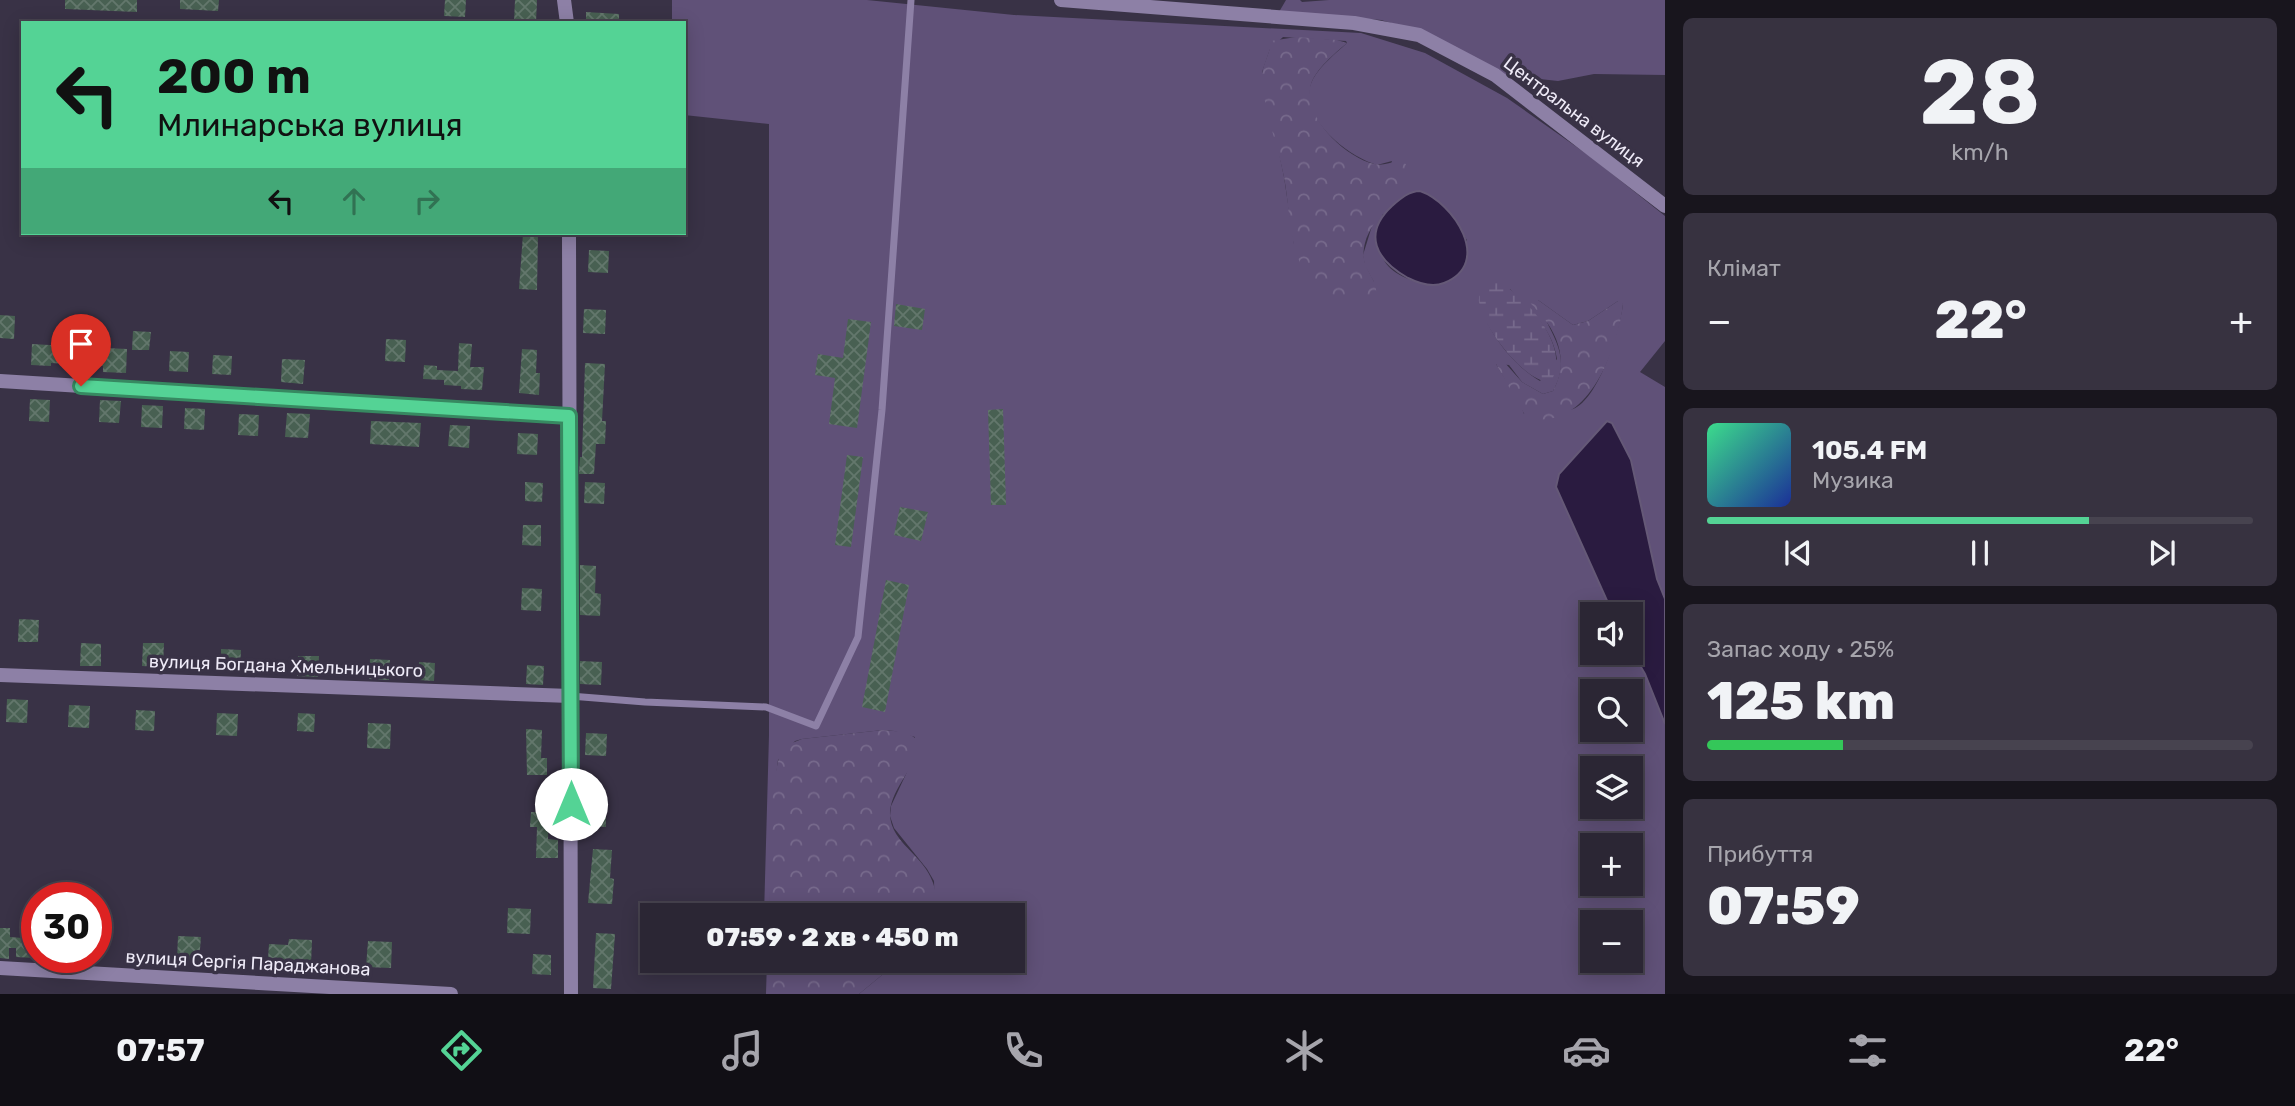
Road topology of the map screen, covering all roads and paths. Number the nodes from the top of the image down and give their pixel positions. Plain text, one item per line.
1 (564, 0) edge
2 (911, 0) edge
3 (1061, 0) edge
4 (1120, 2) edge
5 (567, 21) edge
6 (1665, 206) edge
7 (569, 235) edge
8 (0, 381) edge
9 (569, 416) junction
10 (0, 675) edge
11 (570, 696) junction
12 (0, 968) edge
13 (451, 994) edge
14 (572, 994) edge

1 - 5 street
2 - 11 lane
3 - 4 street, Центральна вулиця
4 - 6 street, Центральна вулиця
7 - 9 street
8 - 9 street
9 - 11 street
10 - 11 street, вулиця Богдана Хмельницького
11 - 14 street
12 - 13 street, вулиця Сергія Параджанова

